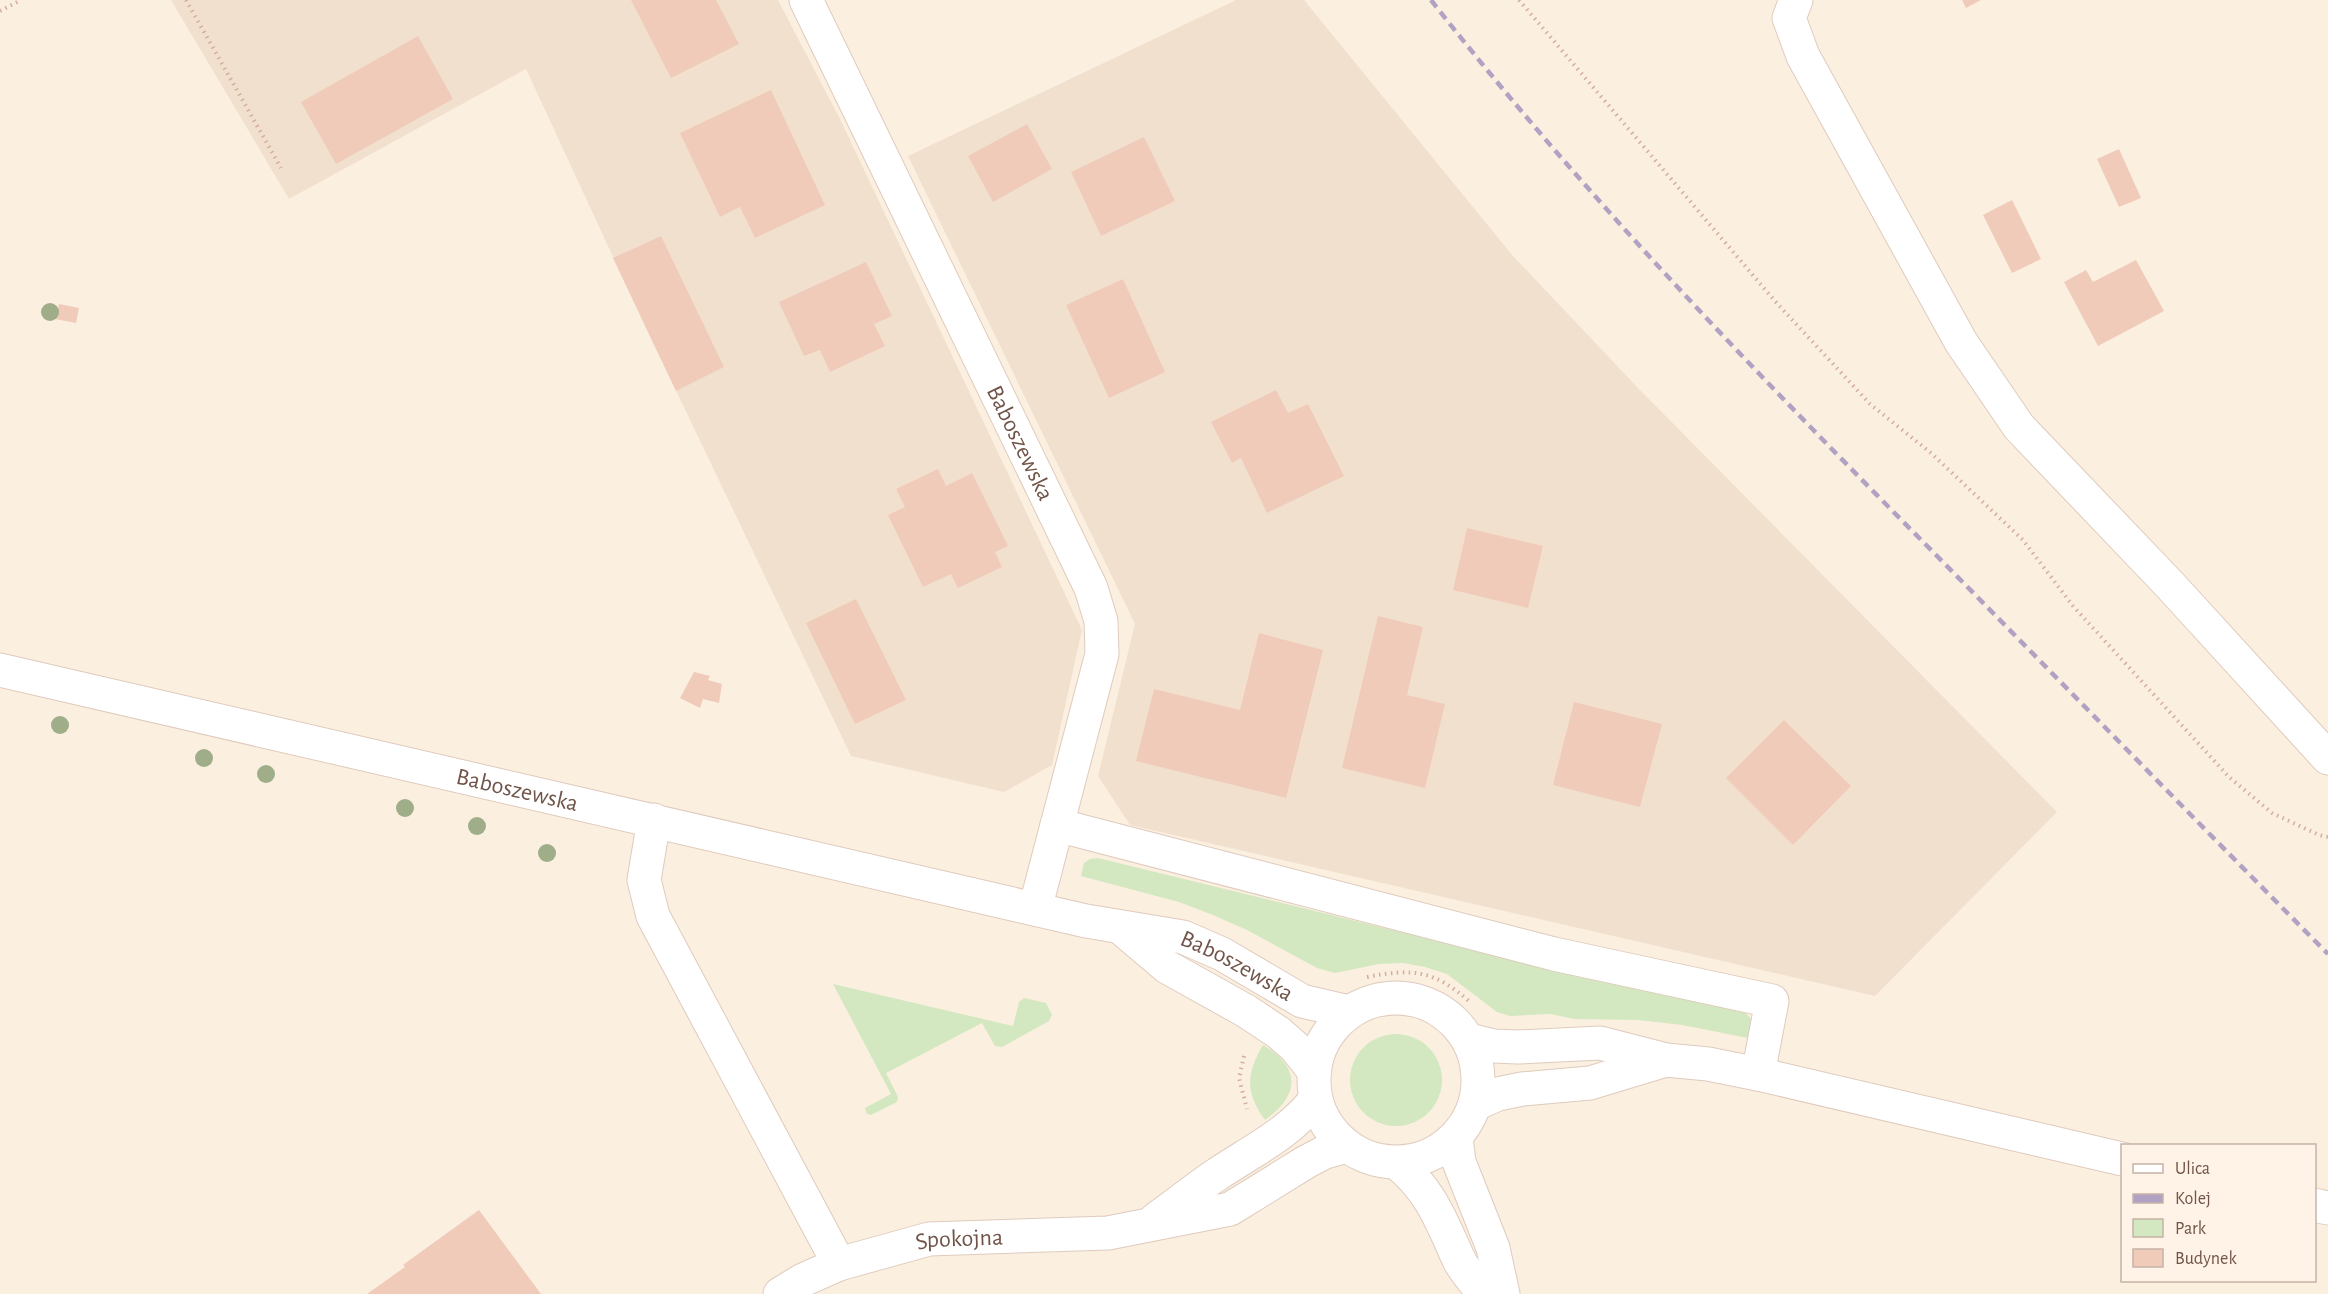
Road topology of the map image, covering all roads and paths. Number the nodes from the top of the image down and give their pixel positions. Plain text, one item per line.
1 (21, 0) edge
2 (186, 0) edge
3 (806, 0) edge
4 (1519, 0) edge
5 (1796, 0) edge
6 (0, 11) edge
7 (281, 168) dead end
8 (0, 670) edge
9 (2328, 758) edge
10 (654, 820) junction
11 (1057, 825) junction
12 (2328, 837) edge
13 (1035, 909) junction
14 (1121, 928) junction
15 (1349, 1012) junction
16 (1469, 1040) junction
17 (1665, 1060) junction
18 (1758, 1074) junction
19 (1315, 1086) junction
20 (1475, 1104) junction
21 (1456, 1138) junction
22 (1347, 1146) junction
23 (2121, 1159) edge
24 (1397, 1163) junction
25 (1149, 1224) junction
26 (839, 1264) junction
27 (780, 1294) edge
28 (1485, 1294) edge
29 (1503, 1294) edge

1 - 6 path
2 - 7 path
3 - 11 street, Baboszewska
4 - 12 path
5 - 9 street
8 - 10 street, Baboszewska
10 - 13 street, Baboszewska
10 - 26 street
11 - 13 street, Baboszewska
11 - 18 street
13 - 14 street, Baboszewska
14 - 15 street, Baboszewska
14 - 19 street, Baboszewska
15 - 16 street
15 - 19 street
16 - 17 street
16 - 20 street
17 - 18 street
17 - 20 street
18 - 23 street
19 - 22 street
19 - 25 street, Spokojna
20 - 21 street
21 - 24 street
21 - 29 street
22 - 24 street
22 - 25 street, Spokojna
24 - 28 street
25 - 26 street, Spokojna
26 - 27 street, Spokojna

